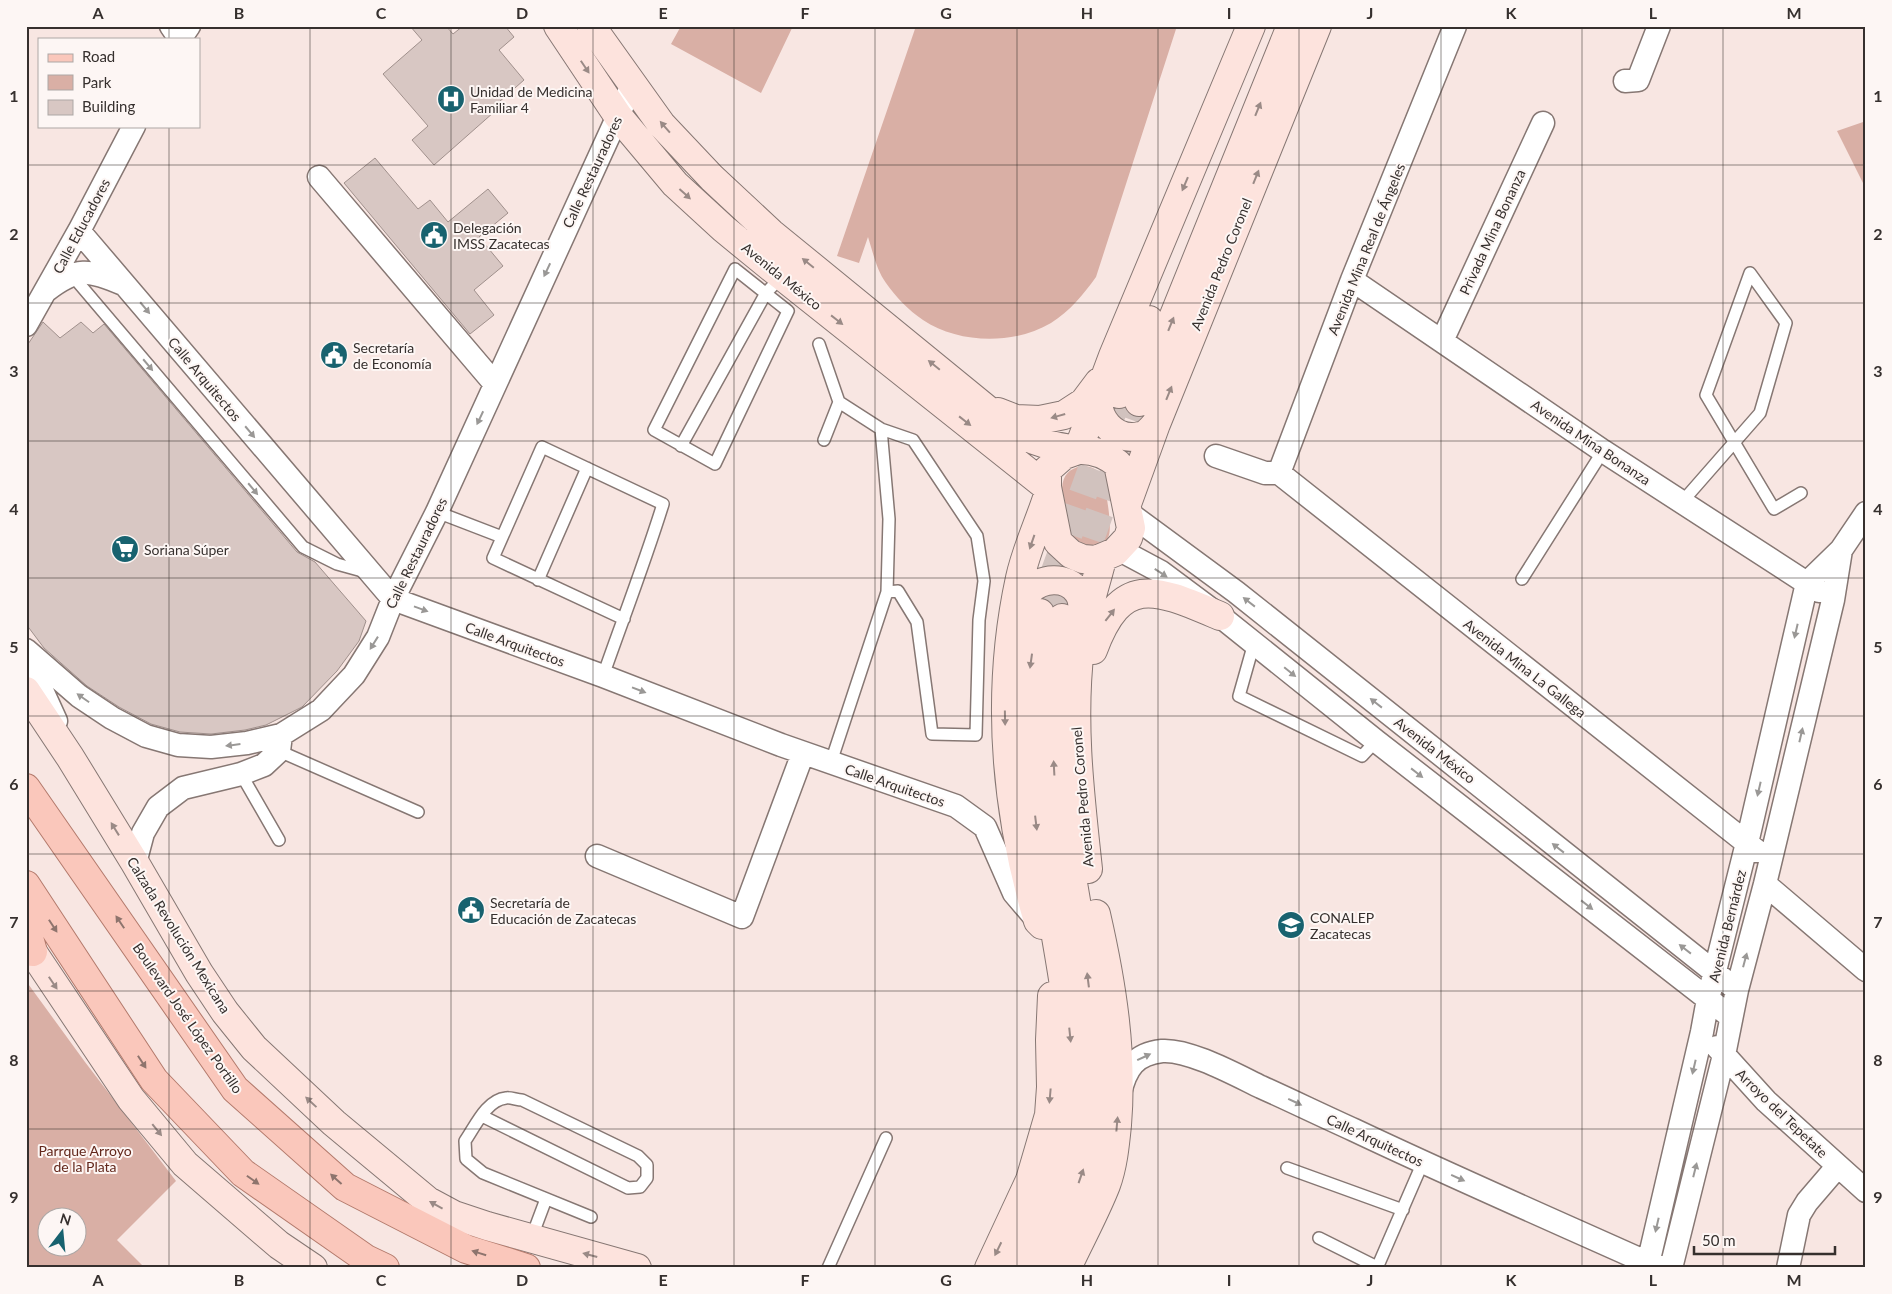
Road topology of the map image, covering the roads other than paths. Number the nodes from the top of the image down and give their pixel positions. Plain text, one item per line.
1 (171, 26) edge
2 (189, 26) edge
3 (558, 26) edge
4 (591, 26) edge
5 (1251, 26) edge
6 (1266, 26) edge
7 (1291, 26) edge
8 (1317, 26) edge
9 (1456, 26) edge
10 (1659, 26) edge
11 (179, 38) edge
12 (181, 38) edge
13 (1625, 81) dead end
14 (633, 83) junction
15 (618, 116) junction
16 (1543, 123) dead end
17 (133, 128) edge
18 (319, 177) dead end
19 (79, 232) junction
20 (71, 274) junction
21 (1352, 280) junction
22 (124, 284) junction
23 (774, 285) junction
24 (44, 292) junction
25 (26, 325) edge
26 (1442, 341) junction
27 (819, 344) dead end
28 (1113, 356) junction
29 (495, 384) junction
30 (1120, 393) junction
31 (839, 402) junction
32 (988, 408) junction
33 (1156, 424) junction
34 (881, 429) junction
35 (824, 440) dead end
36 (1733, 442) junction
37 (681, 446) junction
38 (1078, 450) junction
39 (1604, 451) junction
40 (1216, 456) dead end
41 (586, 468) junction
42 (1279, 474) junction
43 (1047, 491) junction
44 (1801, 493) dead end
45 (1682, 502) junction
46 (1128, 509) junction
47 (437, 512) junction
48 (1866, 513) edge
49 (502, 537) junction
50 (1842, 550) junction
51 (1110, 554) junction
52 (371, 573) junction
53 (1522, 579) dead end
54 (538, 580) junction
55 (1806, 583) junction
56 (887, 592) junction
57 (393, 599) junction
58 (1833, 600) junction
59 (1220, 616) junction
60 (624, 619) junction
61 (1011, 626) junction
62 (1254, 643) junction
63 (1080, 647) junction
64 (26, 650) edge
65 (26, 655) edge
66 (603, 676) junction
67 (26, 691) edge
68 (1077, 692) junction
69 (1376, 741) junction
70 (280, 743) junction
71 (803, 753) junction
72 (70, 757) junction
73 (831, 762) junction
74 (241, 774) junction
75 (26, 788) edge
76 (418, 812) dead end
77 (279, 840) dead end
78 (1747, 843) junction
79 (597, 856) dead end
80 (1770, 862) junction
81 (135, 863) junction
82 (1765, 884) junction
83 (26, 885) edge
84 (1090, 888) junction
85 (1052, 940) junction
86 (28, 941) edge
87 (1084, 948) junction
88 (1866, 970) edge
89 (1715, 973) junction
90 (1737, 990) junction
91 (1708, 999) junction
92 (1731, 1017) junction
93 (1702, 1032) junction
94 (1724, 1055) junction
95 (1119, 1096) junction
96 (482, 1116) junction
97 (886, 1138) dead end
98 (1423, 1162) junction
99 (1838, 1167) junction
100 (1287, 1168) dead end
101 (1866, 1191) edge
102 (546, 1199) junction
103 (1403, 1210) junction
104 (591, 1217) dead end
105 (1053, 1219) junction
106 (1319, 1238) dead end
107 (531, 1239) junction
108 (299, 1263) edge
109 (1653, 1266) edge
110 (385, 1268) edge
111 (526, 1268) edge
112 (637, 1268) edge
113 (828, 1268) edge
114 (988, 1268) edge
115 (1017, 1268) edge
116 (1044, 1268) edge
117 (1067, 1268) edge
118 (1378, 1268) edge
119 (1671, 1268) edge
120 (1788, 1268) edge

1 - 11 street
2 - 12 street
3 -> 15 street, Avenida México
4 - 14 street, Avenida México
5 -> 28 street, Avenida Pedro Coronel
6 - 30 street, Avenida Pedro Coronel
30 -> 7 street, Avenida Pedro Coronel
33 -> 8 street, Avenida Pedro Coronel
9 - 21 street, Avenida Mina Real de Ángeles
10 - 13 street
14 - 15 street, Calle Restauradores
32 -> 14 street, Avenida México
15 -> 23 street, Avenida México
15 -> 29 street, Calle Restauradores
16 - 26 street, Privada Mina Bonanza
17 - 19 street, Calle Educadores
18 - 29 street
19 - 22 street, Calle Arquitectos
19 - 24 street, Calle Educadores
20 - 22 street
20 - 24 street
20 -> 52 lane
21 - 26 street, Avenida Mina Bonanza
21 - 42 street, Avenida Mina Real de Ángeles
22 -> 52 street, Calle Arquitectos
23 - 37 lane
23 - 37 lane
23 - 37 lane
23 -> 43 street, Avenida México
24 - 25 street, Calle Educadores
26 - 39 street, Avenida Mina Bonanza
27 - 31 lane
28 - 30 street, Avenida Pedro Coronel
28 -> 32 street
29 -> 47 street, Calle Restauradores
30 - 33 street
30 - 38 street, Avenida Pedro Coronel
31 - 34 lane
31 - 35 lane
32 - 38 street, Avenida México
33 - 46 street, Avenida Pedro Coronel
34 - 56 lane
34 - 56 lane
36 - 36 lane
36 - 44 lane
36 - 45 lane
38 - 43 street
38 - 46 street
39 - 45 street, Avenida Mina Bonanza
39 - 53 lane
40 - 42 street
41 - 49 lane
41 - 54 lane
41 - 60 lane
42 - 78 street, Avenida Mina La Gallega
43 - 51 street
43 -> 61 street, Avenida Pedro Coronel
45 - 55 street, Avenida Mina Bonanza
46 - 51 street
89 -> 46 street, Avenida México
47 - 49 lane
47 - 57 street, Calle Restauradores
48 - 50 street
49 - 54 lane
50 - 55 street
50 - 58 street, Avenida Bernárdez
51 -> 59 street
51 - 63 street, Avenida Pedro Coronel
52 - 57 street, Calle Arquitectos
54 - 60 lane
55 - 58 street, Avenida Mina Bonanza
55 -> 78 street, Avenida Bernárdez
56 - 73 lane
57 -> 66 street, Calle Arquitectos
57 -> 70 street, Calle Restauradores
80 -> 58 street, Avenida Bernárdez
59 - 62 street
68 -> 59 street
60 - 66 lane
61 - 63 street
61 -> 85 street, Avenida Pedro Coronel
62 -> 69 street
62 - 69 lane
63 - 68 street, Avenida Pedro Coronel
70 -> 64 street, Calle Restauradores
65 - 72 street
66 -> 71 street, Calle Arquitectos
67 - 72 street, Calzada Revolución Mexicana
68 - 84 street, Avenida Pedro Coronel
69 -> 91 street
70 - 74 street
70 - 76 lane
71 - 73 street, Calle Arquitectos
71 - 79 street
81 -> 72 street, Calzada Revolución Mexicana
73 - 85 street, Calle Arquitectos
74 - 77 lane
74 - 81 street
111 -> 75 main road, Boulevard José López Portillo
78 - 80 street, Avenida Mina La Gallega
78 - 89 street, Avenida Bernárdez
80 - 82 street, Avenida Bernárdez
107 -> 81 street, Calzada Revolución Mexicana
82 - 88 street
90 -> 82 street, Avenida Bernárdez
83 -> 110 main road
84 - 87 street, Avenida Pedro Coronel
84 - 95 street
87 -> 85 street, Avenida Pedro Coronel
85 -> 105 street, Avenida Pedro Coronel
85 -> 114 street
86 -> 108 street
105 -> 87 street, Avenida Pedro Coronel
89 - 90 street, Avenida México
89 - 91 street, Avenida Bernárdez
90 - 92 street, Avenida Bernárdez
91 - 92 street
91 - 93 street, Avenida Bernárdez
92 - 94 street, Avenida Bernárdez
93 - 94 street, Arroyo del Tepetate
93 -> 109 street, Avenida Bernárdez
94 - 99 street, Arroyo del Tepetate
119 -> 94 street, Avenida Bernárdez
95 -> 98 street, Calle Arquitectos
117 -> 95 street
96 - 96 lane
96 - 102 lane
97 - 113 lane
98 - 103 lane
98 -> 109 street, Calle Arquitectos
99 - 101 street, Arroyo del Tepetate
99 - 120 street
100 - 103 lane
102 - 104 lane
102 - 107 lane
103 - 118 lane
105 - 115 street, Avenida Pedro Coronel
105 - 116 street, Avenida Pedro Coronel
106 - 118 lane
112 -> 107 street, Calzada Revolución Mexicana

